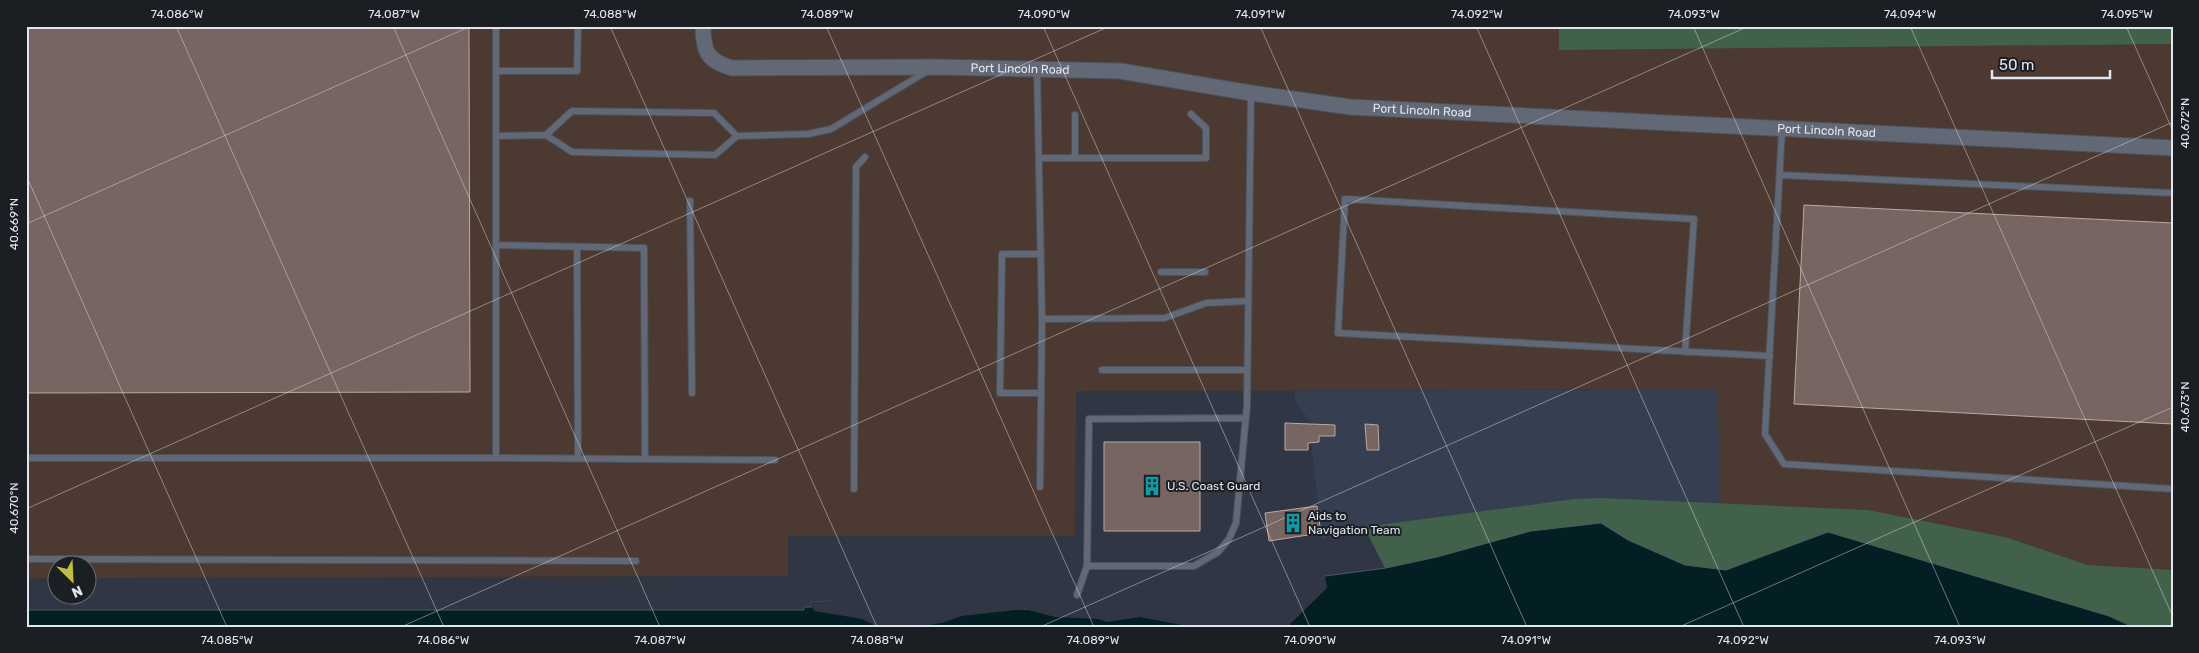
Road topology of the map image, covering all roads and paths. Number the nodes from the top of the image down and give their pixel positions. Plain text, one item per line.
1 (496, 26) edge
2 (578, 26) edge
3 (703, 26) edge
4 (935, 67) junction
5 (1037, 68) junction
6 (496, 71) junction
7 (1251, 93) junction
8 (1191, 114) dead end
9 (1075, 115) dead end
10 (1782, 130) junction
11 (546, 135) junction
12 (496, 136) junction
13 (737, 136) junction
14 (2173, 148) edge
15 (865, 157) dead end
16 (1039, 158) junction
17 (1075, 158) junction
18 (1780, 175) junction
19 (2173, 193) edge
20 (690, 201) dead end
21 (496, 245) junction
22 (578, 247) junction
23 (1040, 254) junction
24 (1161, 272) dead end
25 (1205, 272) dead end
26 (1248, 301) junction
27 (1042, 319) junction
28 (1685, 352) junction
29 (1770, 356) junction
30 (1102, 370) dead end
31 (1247, 370) junction
32 (1041, 392) junction
33 (692, 393) dead end
34 (1246, 418) junction
35 (26, 458) edge
36 (496, 458) junction
37 (578, 458) junction
38 (645, 459) junction
39 (775, 460) dead end
40 (1040, 487) dead end
41 (854, 489) dead end
42 (2173, 489) edge
43 (26, 558) edge
44 (636, 561) dead end
45 (1087, 566) junction
46 (1077, 595) dead end

1 - 6 lane
2 - 6 lane
3 - 4 street, Port Lincoln Road
4 - 5 street, Port Lincoln Road
4 - 13 lane
5 - 7 street, Port Lincoln Road
5 - 16 lane
6 - 12 lane
7 - 10 street, Port Lincoln Road
7 - 26 lane
8 - 17 lane
9 - 17 lane
10 - 14 street, Port Lincoln Road
10 - 18 lane
11 - 12 lane
11 - 13 lane
11 - 13 lane
12 - 21 lane
15 - 41 lane
16 - 17 lane
16 - 23 lane
18 - 19 lane
18 - 29 lane
20 - 33 lane
21 - 22 lane
21 - 36 lane
22 - 37 lane
22 - 38 lane
23 - 27 lane
23 - 32 lane
24 - 25 lane
26 - 27 lane
26 - 31 lane
27 - 32 lane
28 - 28 lane
28 - 29 lane
29 - 42 lane
30 - 31 lane
31 - 34 lane
32 - 40 lane
34 - 45 lane
34 - 45 lane
35 - 36 lane
36 - 37 lane
37 - 38 lane
38 - 39 lane
43 - 44 lane
45 - 46 lane

